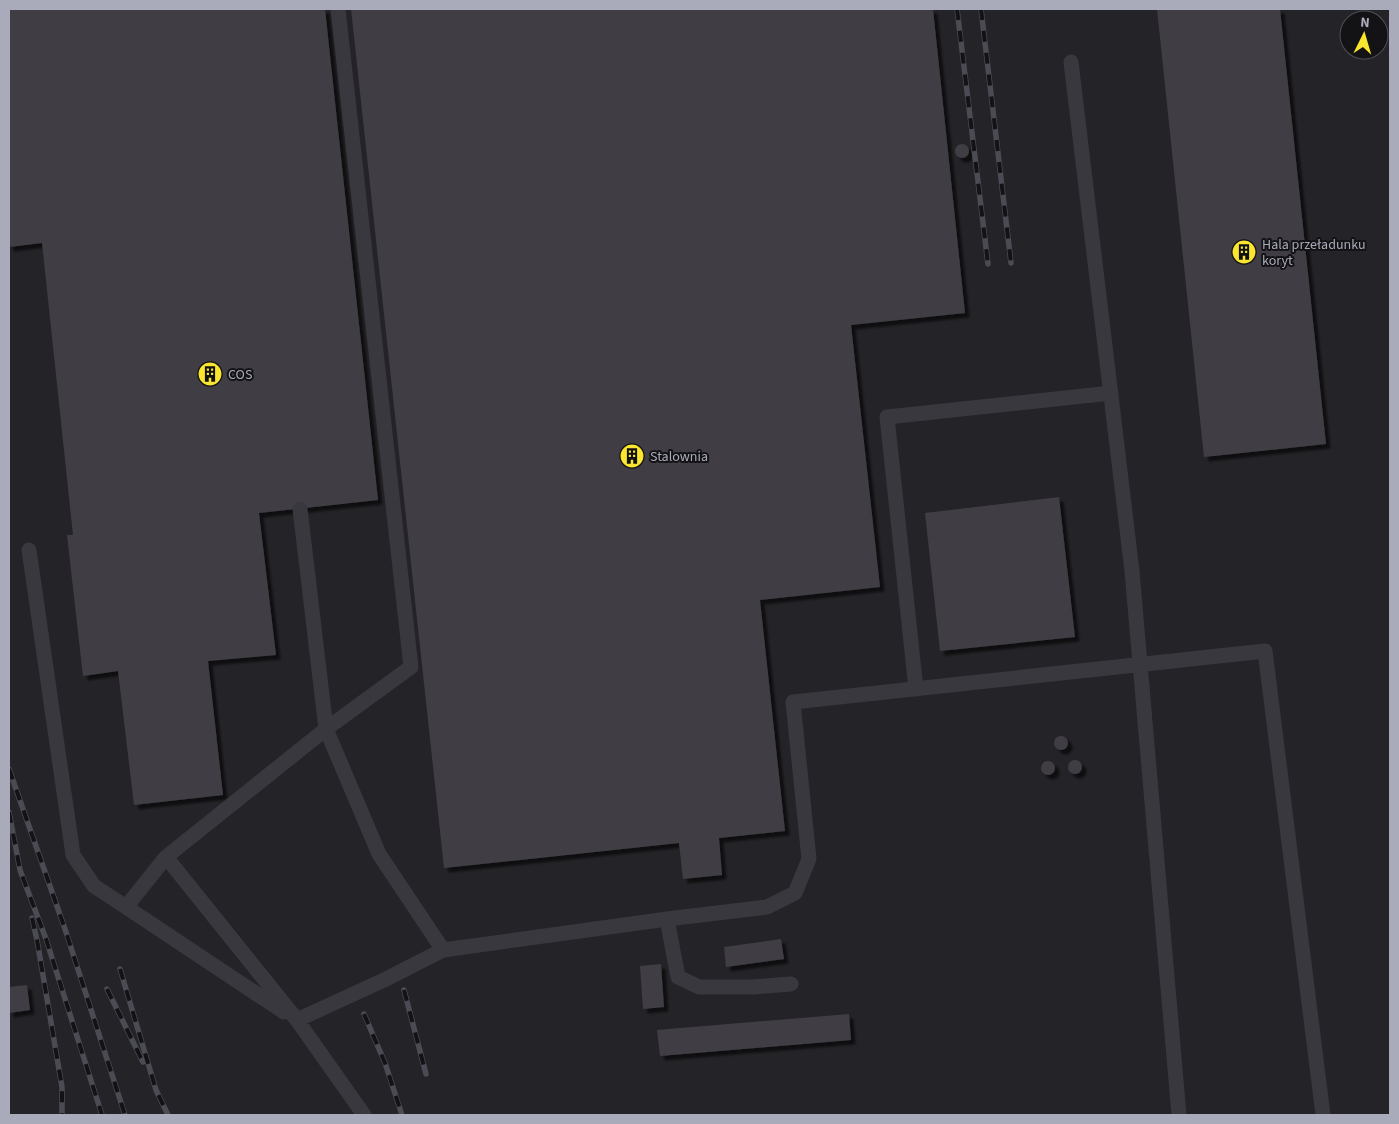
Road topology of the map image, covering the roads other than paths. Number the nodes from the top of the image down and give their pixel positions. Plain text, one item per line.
1 (338, 9) edge
2 (1071, 62) dead end
3 (1111, 393) junction
4 (300, 508) dead end
5 (30, 550) dead end
6 (1140, 665) junction
7 (916, 689) junction
8 (326, 729) junction
9 (166, 857) junction
10 (126, 907) junction
11 (667, 919) junction
12 (442, 950) junction
13 (791, 984) dead end
14 (297, 1020) junction
15 (364, 1115) edge
16 (1179, 1115) edge
17 (1322, 1115) edge

1 - 8 lane
2 - 3 lane
3 - 6 lane
3 - 7 lane
4 - 8 lane
5 - 10 lane
6 - 7 lane
6 - 16 lane
6 - 17 lane
7 - 11 lane
8 - 9 lane
8 - 12 lane
9 - 10 lane
9 - 14 lane
10 - 14 lane
11 - 12 lane
11 - 13 lane
12 - 14 lane
14 - 15 lane

